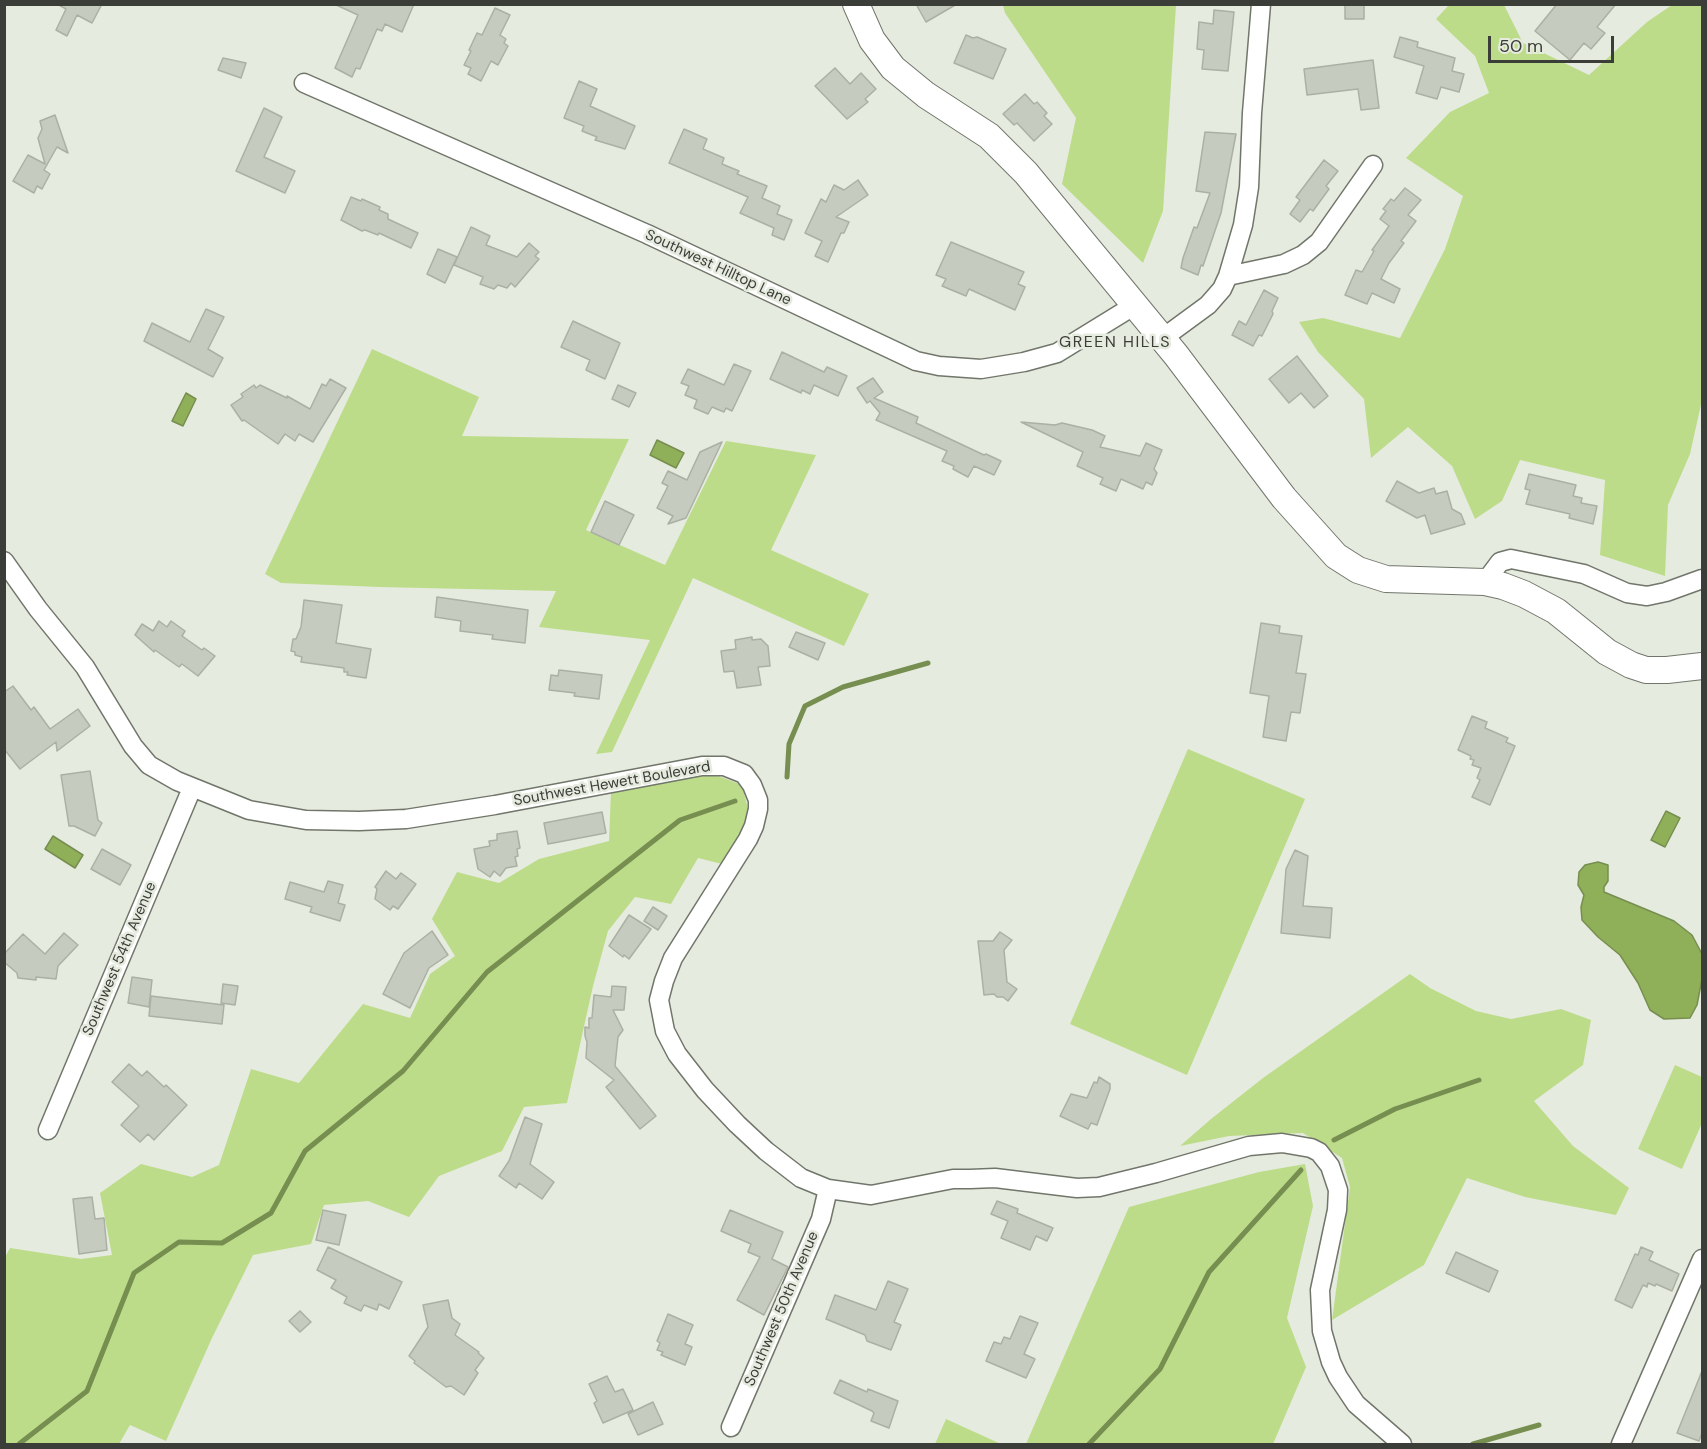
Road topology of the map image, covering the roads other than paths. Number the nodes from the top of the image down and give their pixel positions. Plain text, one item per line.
1 (856, 4) edge
2 (1261, 4) edge
3 (304, 83) dead end
4 (1373, 165) dead end
5 (1228, 276) junction
6 (1135, 305) junction
7 (1163, 338) junction
8 (4, 561) edge
9 (1702, 579) edge
10 (1485, 582) junction
11 (1702, 666) edge
12 (192, 788) junction
13 (48, 1131) dead end
14 (828, 1189) junction
15 (1702, 1259) edge
16 (731, 1427) dead end
17 (1401, 1444) edge
18 (1621, 1444) edge

1 - 6 main road
2 - 5 street
3 - 6 street, Southwest Hilltop Lane
4 - 5 street
5 - 7 street
6 - 7 main road
7 - 10 main road
8 - 12 street, Southwest Hewett Boulevard
9 - 10 street
10 - 11 main road
12 - 13 street, Southwest 54th Avenue
12 - 14 street, Southwest Hewett Boulevard
14 - 16 street, Southwest 50th Avenue
14 - 17 street, Southwest Hewett Boulevard
15 - 18 street

